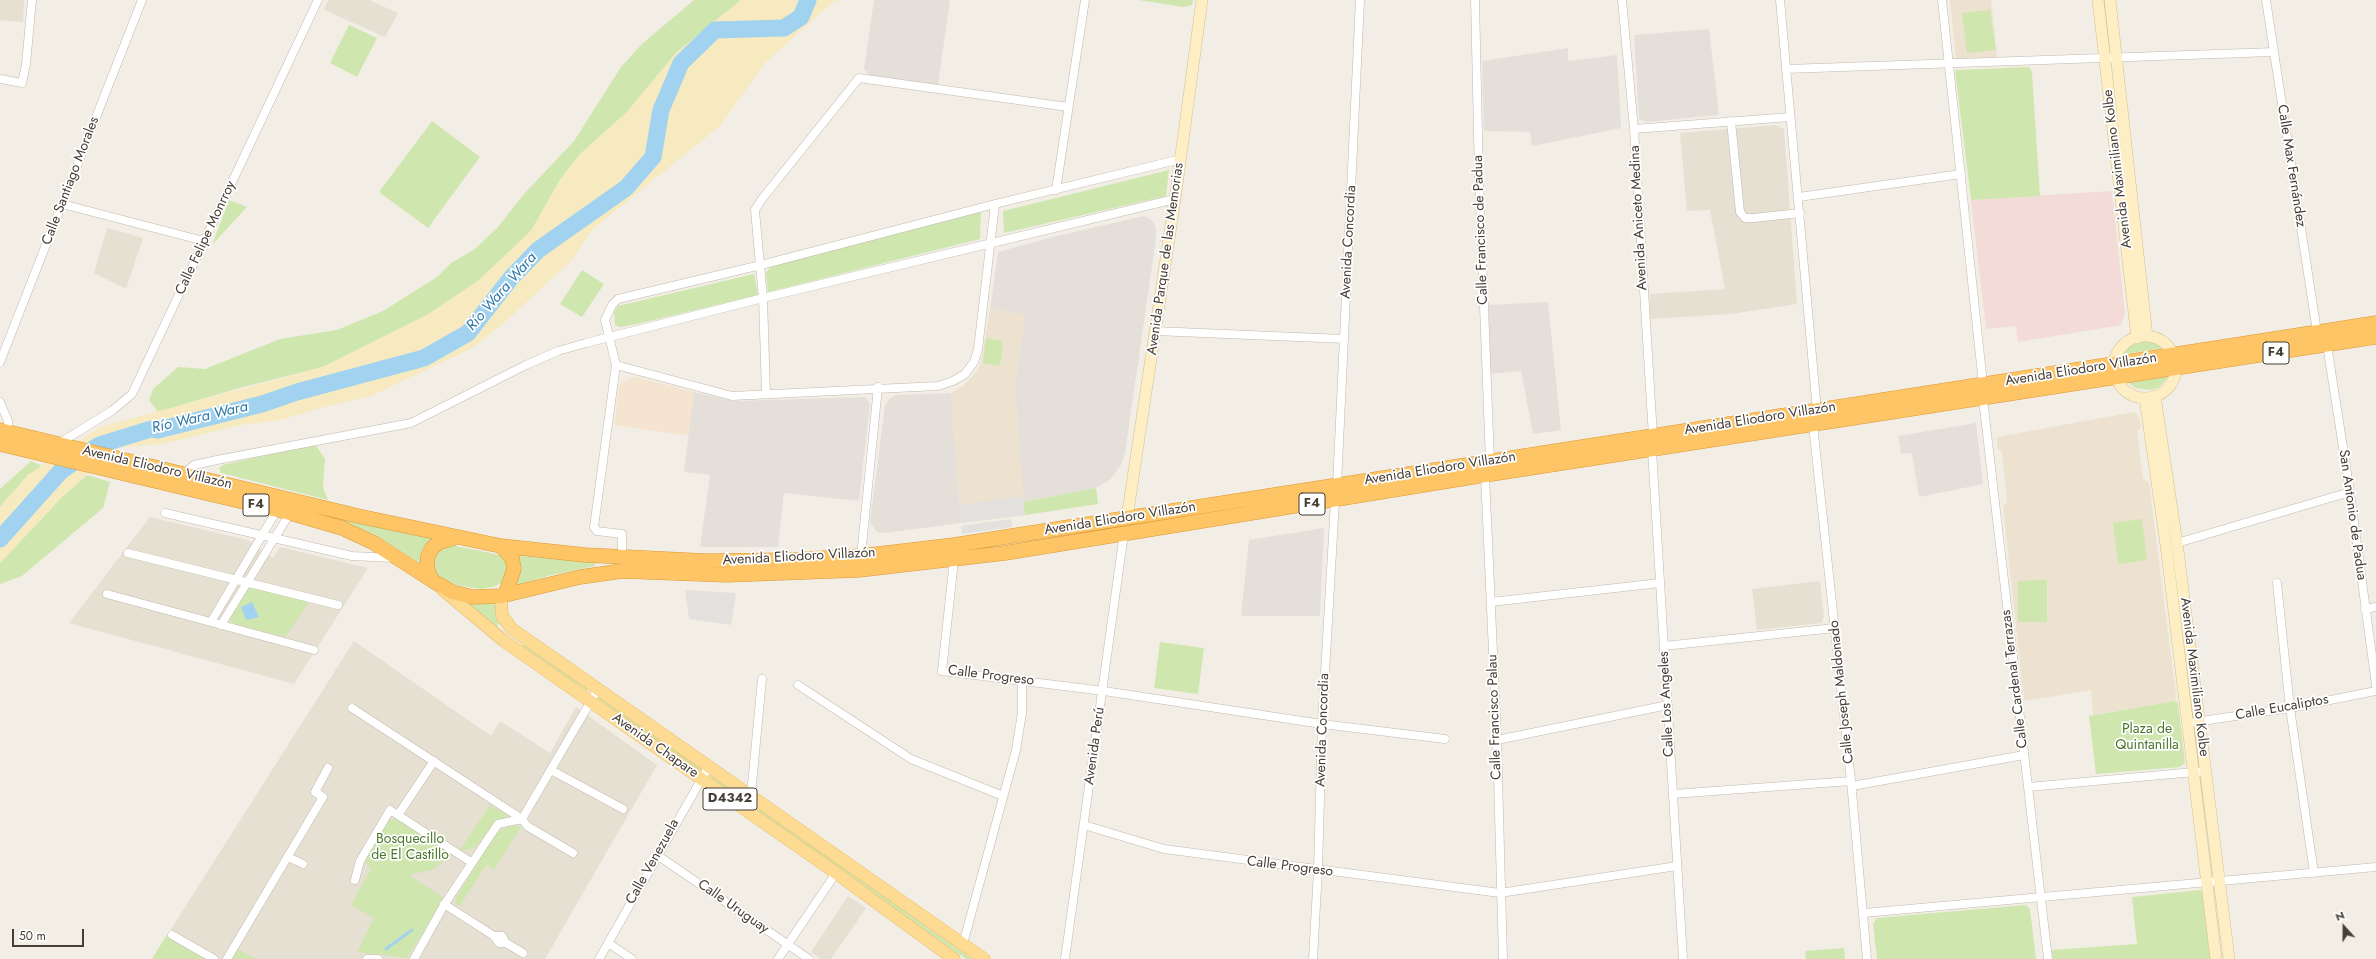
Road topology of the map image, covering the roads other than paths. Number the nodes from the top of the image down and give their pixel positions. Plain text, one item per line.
1 (32, 0) edge
2 (142, 0) edge
3 (318, 0) edge
4 (1085, 0) edge
5 (1202, 0) edge
6 (1360, 0) edge
7 (1475, 0) edge
8 (1622, 0) edge
9 (1780, 0) edge
10 (1942, 0) edge
11 (2098, 0) edge
12 (2110, 0) edge
13 (2266, 0) edge
14 (2274, 52) junction
15 (2110, 58) junction
16 (1949, 63) junction
17 (1786, 69) junction
18 (0, 79) edge
19 (1068, 107) junction
20 (1790, 116) junction
21 (1732, 121) junction
22 (1634, 129) junction
23 (1180, 159) junction
24 (1961, 174) junction
25 (1056, 190) junction
26 (1799, 197) junction
27 (1175, 199) junction
28 (62, 204) junction
29 (995, 204) junction
30 (1800, 213) junction
31 (204, 241) junction
32 (992, 242) junction
33 (761, 265) junction
34 (763, 298) junction
35 (2376, 323) edge
36 (1155, 331) junction
37 (2316, 332) junction
38 (2142, 337) junction
39 (2376, 337) edge
40 (609, 338) junction
41 (1344, 339) junction
42 (2327, 345) junction
43 (0, 362) edge
44 (2175, 362) junction
45 (616, 365) junction
46 (2115, 371) junction
47 (1983, 384) junction
48 (878, 387) junction
49 (766, 394) junction
50 (2150, 397) junction
51 (1983, 399) junction
52 (0, 402) edge
53 (1817, 411) junction
54 (1813, 425) junction
55 (4, 431) edge
56 (1652, 443) junction
57 (0, 444) edge
58 (58, 449) junction
59 (1490, 461) junction
60 (183, 474) junction
61 (1485, 476) junction
62 (1336, 485) junction
63 (2350, 492) junction
64 (1335, 501) junction
65 (283, 512) junction
66 (165, 513) dead end
67 (1127, 518) junction
68 (1124, 533) junction
69 (261, 535) junction
70 (275, 538) junction
71 (454, 538) junction
72 (2177, 543) junction
73 (501, 546) junction
74 (128, 553) dead end
75 (861, 556) junction
76 (622, 557) junction
77 (397, 558) junction
78 (954, 560) junction
79 (236, 580) junction
80 (2277, 582) dead end
81 (247, 583) junction
82 (435, 583) junction
83 (1660, 583) junction
84 (107, 594) dead end
85 (503, 595) junction
86 (1490, 602) junction
87 (338, 605) dead end
88 (2376, 607) edge
89 (2365, 609) junction
90 (211, 622) junction
91 (221, 625) junction
92 (1835, 628) junction
93 (512, 629) junction
94 (504, 641) junction
95 (1664, 646) junction
96 (314, 650) dead end
97 (762, 679) dead end
98 (1022, 680) junction
99 (798, 685) dead end
100 (2376, 685) edge
101 (598, 689) junction
102 (1104, 691) junction
103 (2376, 691) edge
104 (590, 700) junction
105 (1668, 705) junction
106 (352, 708) dead end
107 (2290, 708) junction
108 (2200, 721) junction
109 (2189, 723) junction
110 (1322, 724) junction
111 (1445, 739) dead end
112 (1497, 740) junction
113 (2024, 755) junction
114 (434, 761) junction
115 (709, 766) junction
116 (328, 768) dead end
117 (551, 770) junction
118 (2200, 772) junction
119 (701, 778) junction
120 (1851, 784) junction
121 (2028, 787) junction
122 (1673, 794) junction
123 (751, 795) junction
124 (1004, 796) junction
125 (623, 809) dead end
126 (398, 815) junction
127 (522, 819) junction
128 (1084, 825) junction
129 (573, 853) dead end
130 (657, 855) junction
131 (288, 856) junction
132 (471, 862) junction
133 (303, 864) dead end
134 (1677, 866) junction
135 (2376, 867) edge
136 (1318, 870) junction
137 (836, 873) junction
138 (2314, 873) junction
139 (355, 880) dead end
140 (2219, 882) junction
141 (2207, 883) junction
142 (1500, 893) junction
143 (2041, 897) junction
144 (444, 904) junction
145 (1864, 913) junction
146 (172, 935) dead end
147 (608, 943) junction
148 (963, 944) junction
149 (788, 945) junction
150 (523, 953) dead end
151 (214, 959) edge
152 (227, 959) edge
153 (368, 959) edge
154 (378, 959) edge
155 (414, 959) edge
156 (599, 959) edge
157 (632, 959) edge
158 (778, 959) edge
159 (809, 959) edge
160 (954, 959) edge
161 (984, 959) edge
162 (1065, 959) edge
163 (1313, 959) edge
164 (1503, 959) edge
165 (1683, 959) edge
166 (1867, 959) edge
167 (2048, 959) edge
168 (2216, 959) edge
169 (2229, 959) edge

1 - 18 street
2 - 28 street, Calle Santiago Morales
3 - 31 street, Calle Felipe Monrroy
4 - 19 street
5 - 23 main road, Avenida Parque de las Memorias
6 - 41 street, Avenida Concordia
7 - 59 street, Calle Francisco de Padua
8 - 22 street, Avenida Aniceto Medina
9 - 17 street
10 - 16 street
11 - 15 main road, Avenida Maximiliano Kolbe
12 - 15 main road, Avenida Maximiliano Kolbe
13 - 14 street, Calle Max Fernández
14 - 15 street
14 - 37 street, Calle Max Fernández
15 - 16 street
15 - 38 main road, Avenida Maximiliano Kolbe
16 - 17 street
16 - 24 street
17 - 20 street
19 - 25 street
19 - 33 street
20 - 21 street
20 - 26 street
21 - 22 street
21 - 30 street
22 - 56 street, Avenida Aniceto Medina
23 - 25 street
23 - 27 main road, Avenida Parque de las Memorias
24 - 26 street
24 - 47 street
25 - 29 street
26 - 30 street
27 - 32 street
27 - 36 main road, Avenida Parque de las Memorias
28 - 31 street
28 - 43 street, Calle Santiago Morales
29 - 32 street
29 - 33 street
30 - 53 street
31 - 58 street, Calle Felipe Monrroy
32 - 34 street
32 - 48 street
33 - 34 street
33 - 40 street
34 - 40 street
34 - 49 street
35 - 37 highway, Avenida Eliodoro Villazón / F4
36 - 41 street
36 - 67 main road, Avenida Parque de las Memorias
37 - 44 highway, Avenida Eliodoro Villazón / F4
38 - 44 main road
38 - 46 main road
39 - 42 highway, Avenida Eliodoro Villazón / F4
40 - 45 street
40 - 60 street
41 - 62 street, Avenida Concordia
42 - 44 highway, Avenida Eliodoro Villazón / F4
42 - 63 street, San Antonio de Padua
44 - 46 highway, Avenida Eliodoro Villazón / F4
44 - 50 main road
45 - 49 street
45 - 76 street
46 - 47 highway, Avenida Eliodoro Villazón / F4
46 - 50 main road
46 - 51 highway, Avenida Eliodoro Villazón / F4
47 - 53 highway, Avenida Eliodoro Villazón / F4
48 - 49 street
48 - 75 street
50 - 72 main road, Avenida Maximiliano Kolbe
50 - 109 main road, Avenida Maximiliano Kolbe
51 - 54 highway, Avenida Eliodoro Villazón / F4
51 - 113 street, Calle Cardenal Terrazas
52 - 55 street
53 - 56 highway, Avenida Eliodoro Villazón / F4
54 - 56 highway, Avenida Eliodoro Villazón / F4
54 - 92 street, Calle Joseph Maldonado
55 - 58 highway, Avenida Eliodoro Villazón / F4
56 - 59 highway, Avenida Eliodoro Villazón / F4
56 - 61 highway, Avenida Eliodoro Villazón / F4
56 - 83 street, Calle Los Angeles
57 - 58 highway, Avenida Eliodoro Villazón / F4
58 - 60 highway, Avenida Eliodoro Villazón / F4
58 - 65 highway, Avenida Eliodoro Villazón / F4
59 - 62 highway, Avenida Eliodoro Villazón / F4
60 - 71 highway, Avenida Eliodoro Villazón / F4
61 - 64 highway, Avenida Eliodoro Villazón / F4
61 - 86 street, Calle Francisco Palau
62 - 67 highway, Avenida Eliodoro Villazón / F4
63 - 72 street
63 - 89 street, San Antonio de Padua
64 - 68 highway, Avenida Eliodoro Villazón / F4
64 - 110 street, Avenida Concordia
65 - 69 street
65 - 70 street
65 - 77 highway, Avenida Eliodoro Villazón / F4
66 - 69 street
67 - 75 highway, Avenida Eliodoro Villazón / F4
68 - 78 highway, Avenida Eliodoro Villazón / F4
68 - 102 street, Avenida Perú
69 - 70 street
69 - 79 street
70 - 77 street
70 - 81 street
71 - 73 highway, F4
71 - 82 highway
72 - 108 main road, Avenida Maximiliano Kolbe
73 - 76 highway, Avenida Eliodoro Villazón / F4
73 - 85 highway
74 - 79 street
75 - 76 highway, Avenida Eliodoro Villazón / F4
77 - 82 highway, Avenida Eliodoro Villazón / F4
78 - 85 highway, Avenida Eliodoro Villazón / F4
78 - 98 street, Calle Progreso
79 - 81 street
79 - 90 street
80 - 107 street
81 - 87 street
81 - 91 street
82 - 85 highway, F4
82 - 94 main road, Avenida Chapare / D4342
83 - 86 street
83 - 95 street, Calle Los Angeles
84 - 90 street
85 - 93 main road, Avenida Chapare / D4342
86 - 112 street, Calle Francisco Palau
88 - 89 street
89 - 100 street, San Antonio de Padua
90 - 91 street
91 - 96 street
92 - 95 street
92 - 120 street, Calle Joseph Maldonado
93 - 94 main road
93 - 101 main road, Avenida Chapare / D4342
94 - 104 main road, Avenida Chapare / D4342
95 - 105 street, Calle Los Angeles
97 - 123 street
98 - 102 street, Calle Progreso
98 - 124 street
99 - 124 street
101 - 104 street
101 - 115 main road, Avenida Chapare / D4342
102 - 110 street, Calle Progreso
102 - 128 street, Avenida Perú
103 - 107 street, Calle Eucaliptos
104 - 117 street
104 - 119 main road, Avenida Chapare / D4342
105 - 112 street
105 - 122 street, Calle Los Angeles
106 - 114 street
107 - 108 street, Calle Eucaliptos
107 - 138 street
108 - 109 street, Calle Eucaliptos
108 - 118 main road, Avenida Maximiliano Kolbe
109 - 118 main road, Avenida Maximiliano Kolbe
110 - 111 street, Calle Progreso
110 - 136 street, Avenida Concordia
112 - 142 street, Calle Francisco Palau
113 - 120 street
113 - 121 street, Calle Cardenal Terrazas
114 - 126 street
114 - 127 street
115 - 119 street, Calle Venezuela
115 - 123 main road, Avenida Chapare / D4342
116 - 131 street
117 - 125 street
117 - 127 street
118 - 121 street
118 - 140 main road, Avenida Maximiliano Kolbe
118 - 141 main road, Avenida Maximiliano Kolbe
119 - 130 street, Calle Venezuela
119 - 137 main road, Avenida Chapare / D4342
120 - 122 street
120 - 145 street, Calle Joseph Maldonado
121 - 143 street, Calle Cardenal Terrazas
122 - 134 street, Calle Los Angeles
123 - 148 main road, Avenida Chapare / D4342
124 - 148 street
126 - 132 street
126 - 139 street
127 - 129 street
127 - 132 street
128 - 136 street, Calle Progreso
128 - 162 street, Avenida Perú
130 - 147 street, Calle Venezuela
130 - 149 street, Calle Uruguay
131 - 133 street
131 - 152 street
132 - 144 street
134 - 142 street, Calle Progreso
134 - 165 street, Calle Los Angeles
135 - 138 street
136 - 142 street, Calle Progreso
136 - 163 street, Avenida Concordia
137 - 149 street
137 - 160 main road, Avenida Chapare / D4342
138 - 140 street
140 - 141 street
140 - 169 main road, Avenida Maximiliano Kolbe
141 - 143 street
141 - 168 main road, Avenida Maximiliano Kolbe
142 - 164 street, Calle Francisco Palau
143 - 145 street
143 - 167 street, Calle Cardenal Terrazas
144 - 150 street
144 - 155 street
145 - 166 street, Calle Joseph Maldonado
146 - 151 street
147 - 156 street, Calle Venezuela
147 - 157 street
148 - 161 main road, Avenida Chapare / D4342
149 - 158 street
149 - 159 street, Calle Uruguay
153 - 154 street

